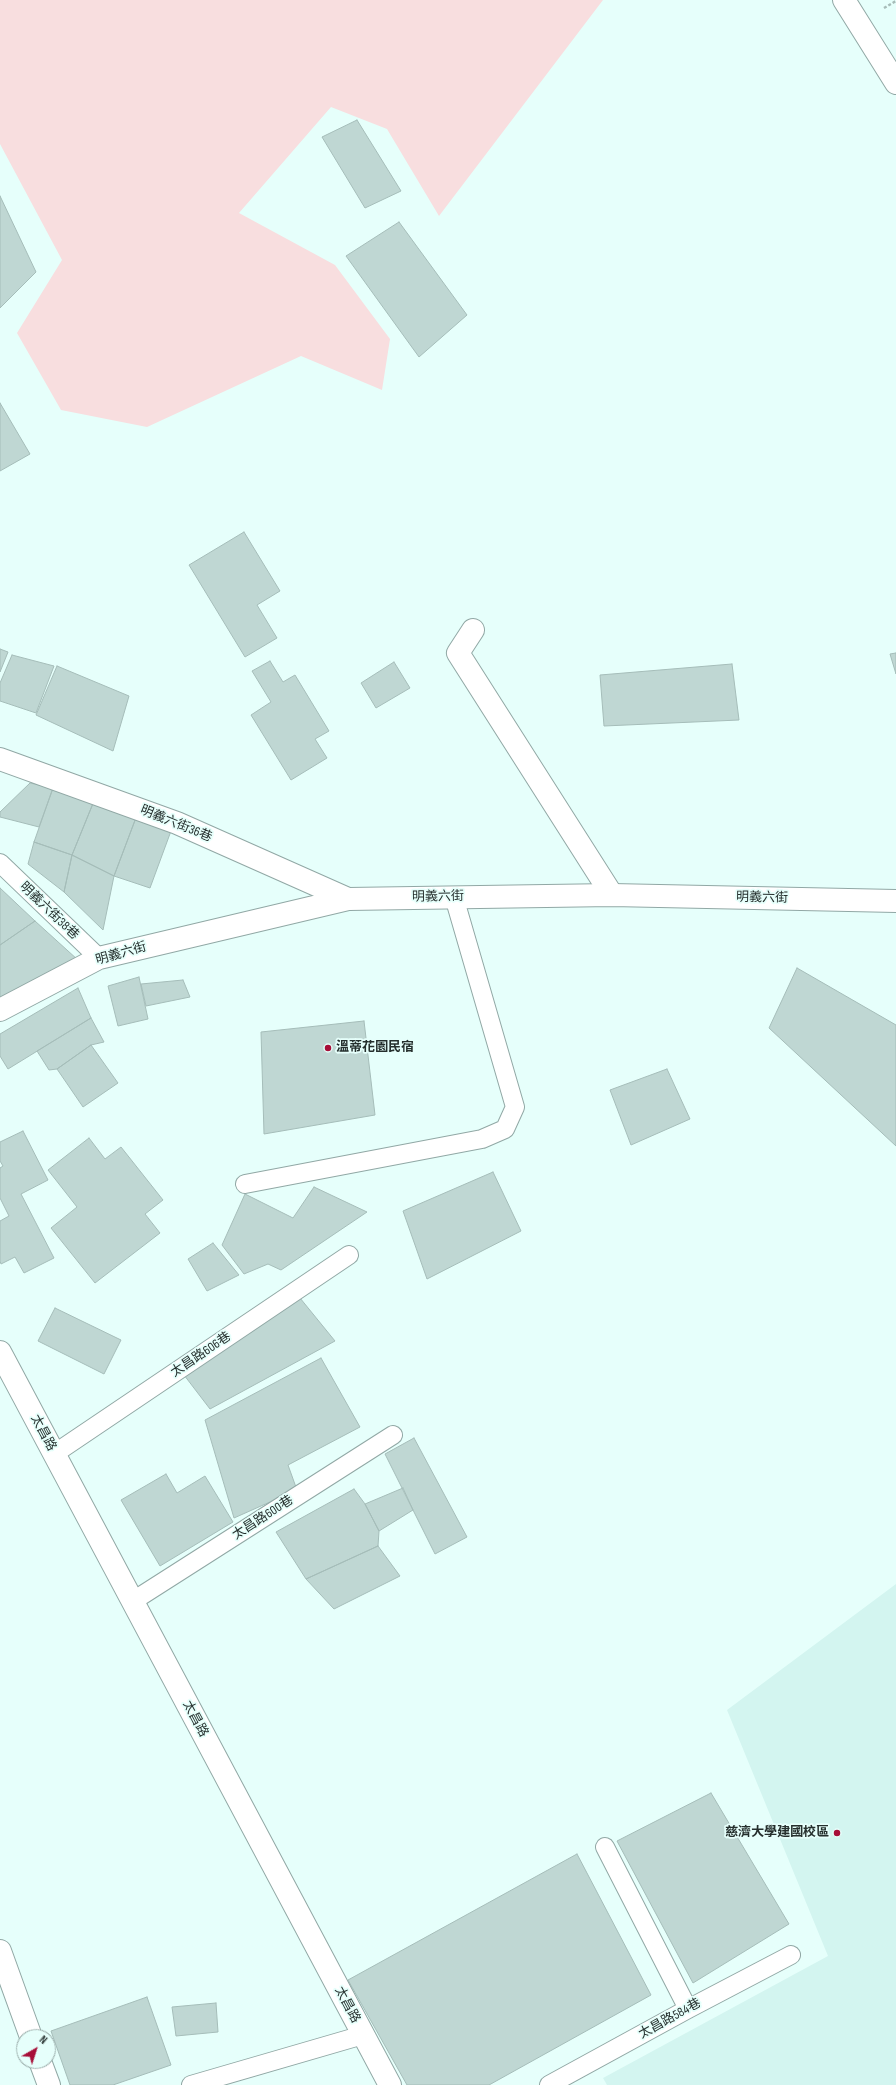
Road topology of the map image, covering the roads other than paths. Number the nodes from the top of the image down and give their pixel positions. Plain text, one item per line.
1 (844, 0) edge
2 (896, 83) edge
3 (473, 630) dead end
4 (0, 759) edge
5 (0, 863) edge
6 (612, 895) junction
7 (454, 897) junction
8 (348, 899) junction
9 (896, 901) edge
10 (99, 958) junction
11 (0, 1010) edge
12 (245, 1184) dead end
13 (349, 1255) dead end
14 (0, 1352) edge
15 (393, 1435) dead end
16 (54, 1454) junction
17 (133, 1602) junction
18 (605, 1847) dead end
19 (0, 1950) edge
20 (791, 1955) dead end
21 (688, 2009) junction
22 (28, 2029) edge
23 (363, 2034) junction
24 (43, 2069) edge
25 (49, 2085) edge
26 (191, 2085) edge
27 (390, 2085) edge
28 (549, 2085) edge

1 - 2 street
3 - 6 street
4 - 8 street, 明義六街36巷
5 - 10 lane, 明義六街38巷
6 - 7 street, 明義六街
6 - 9 street, 明義六街
7 - 8 street, 明義六街
7 - 12 lane
8 - 10 street, 明義六街
10 - 11 street, 明義六街
13 - 16 lane, 太昌路606巷
14 - 16 street, 太昌路
15 - 17 lane, 太昌路600巷
16 - 17 street, 太昌路
17 - 23 street, 太昌路
18 - 21 lane
19 - 22 street
20 - 21 lane, 太昌路584巷
21 - 28 lane, 太昌路584巷
23 - 26 lane
23 - 27 street, 太昌路
24 - 25 street

